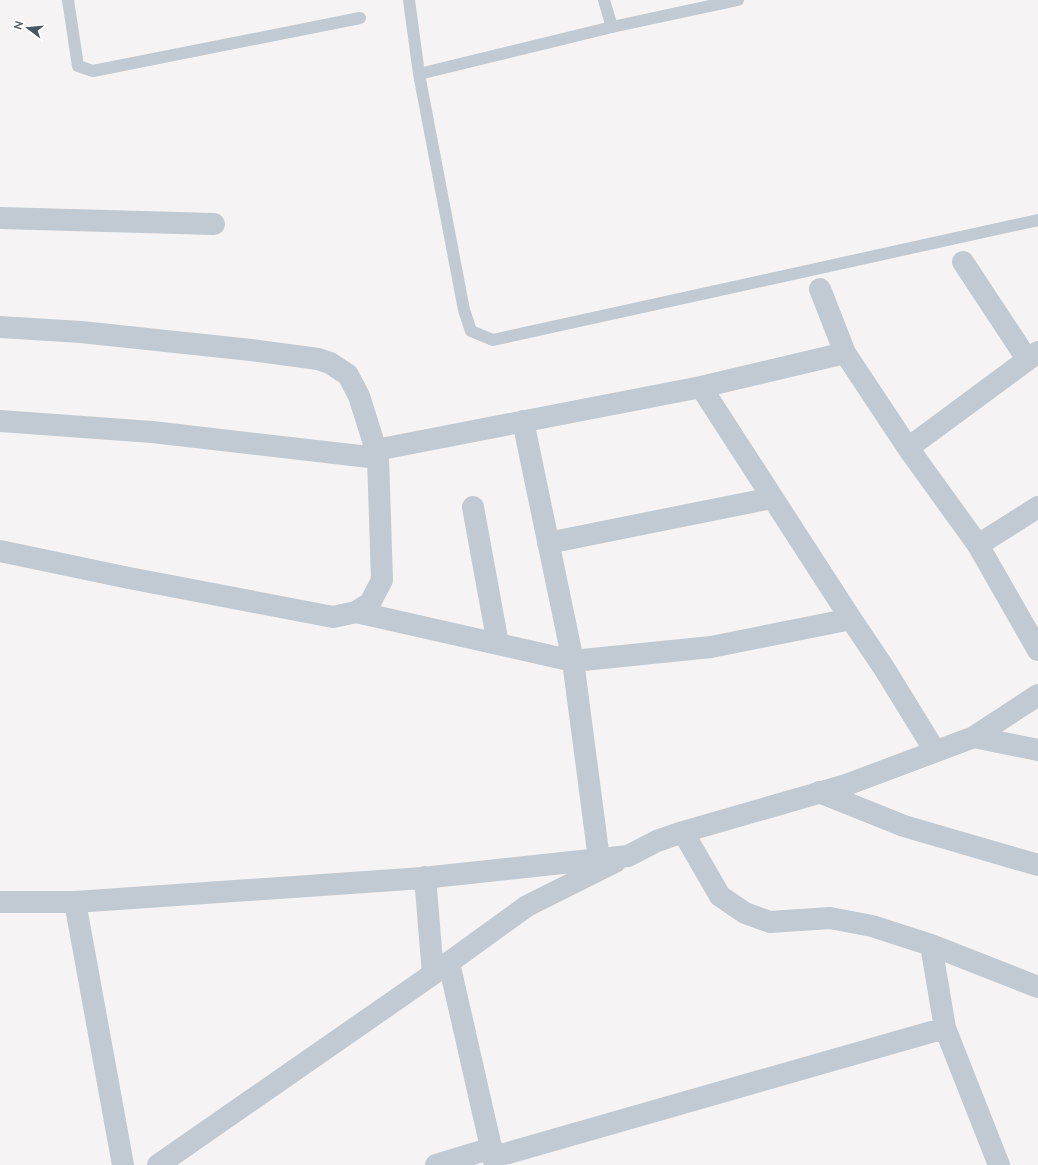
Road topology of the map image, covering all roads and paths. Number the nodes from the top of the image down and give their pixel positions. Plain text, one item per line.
1 (68, 0) edge
2 (409, 0) edge
3 (604, 0) edge
4 (738, 0) edge
5 (360, 18) dead end
6 (612, 27) junction
7 (419, 74) junction
8 (0, 218) edge
9 (1038, 220) edge
10 (214, 224) dead end
11 (962, 262) dead end
12 (820, 289) dead end
13 (0, 327) edge
14 (845, 353) junction
15 (1033, 356) edge
16 (701, 387) junction
17 (0, 421) edge
18 (523, 421) junction
19 (908, 448) junction
20 (377, 454) junction
21 (772, 498) junction
22 (473, 507) dead end
23 (1038, 507) edge
24 (548, 543) junction
25 (978, 545) junction
26 (0, 551) edge
27 (356, 612) junction
28 (851, 619) junction
29 (498, 644) junction
30 (1038, 650) edge
31 (573, 661) junction
32 (1038, 695) edge
33 (974, 737) junction
34 (1038, 750) edge
35 (935, 751) junction
36 (819, 792) junction
37 (683, 832) junction
38 (628, 856) junction
39 (599, 859) junction
40 (1038, 865) edge
41 (425, 877) junction
42 (0, 902) edge
43 (76, 902) junction
44 (932, 945) junction
45 (441, 968) junction
46 (1038, 987) edge
47 (945, 1028) junction
48 (494, 1157) edge
49 (169, 1162) edge
50 (123, 1165) edge
51 (436, 1165) edge
52 (998, 1165) edge

1 - 5 lane
2 - 7 lane
3 - 6 lane
4 - 6 lane
6 - 7 lane
7 - 9 lane
8 - 10 street
11 - 15 street
12 - 14 street
13 - 20 street
14 - 16 street
14 - 19 street
15 - 19 street
16 - 18 street
16 - 21 street
17 - 20 street
18 - 20 street
18 - 24 street
19 - 25 street
20 - 27 street
21 - 24 street
21 - 28 street
22 - 29 street
23 - 25 street
24 - 31 street
25 - 30 street
26 - 27 street
27 - 29 street
28 - 31 street
28 - 35 street
29 - 31 street
31 - 39 street
32 - 33 street
33 - 34 street
33 - 35 street
35 - 36 street
36 - 37 street
36 - 40 street
37 - 38 street
37 - 44 street
38 - 39 street
38 - 45 street
39 - 41 street
41 - 43 street
41 - 45 street
42 - 43 street
43 - 50 street
44 - 46 street
44 - 47 street
45 - 48 street
45 - 49 street
47 - 48 street
47 - 52 street
48 - 51 street

